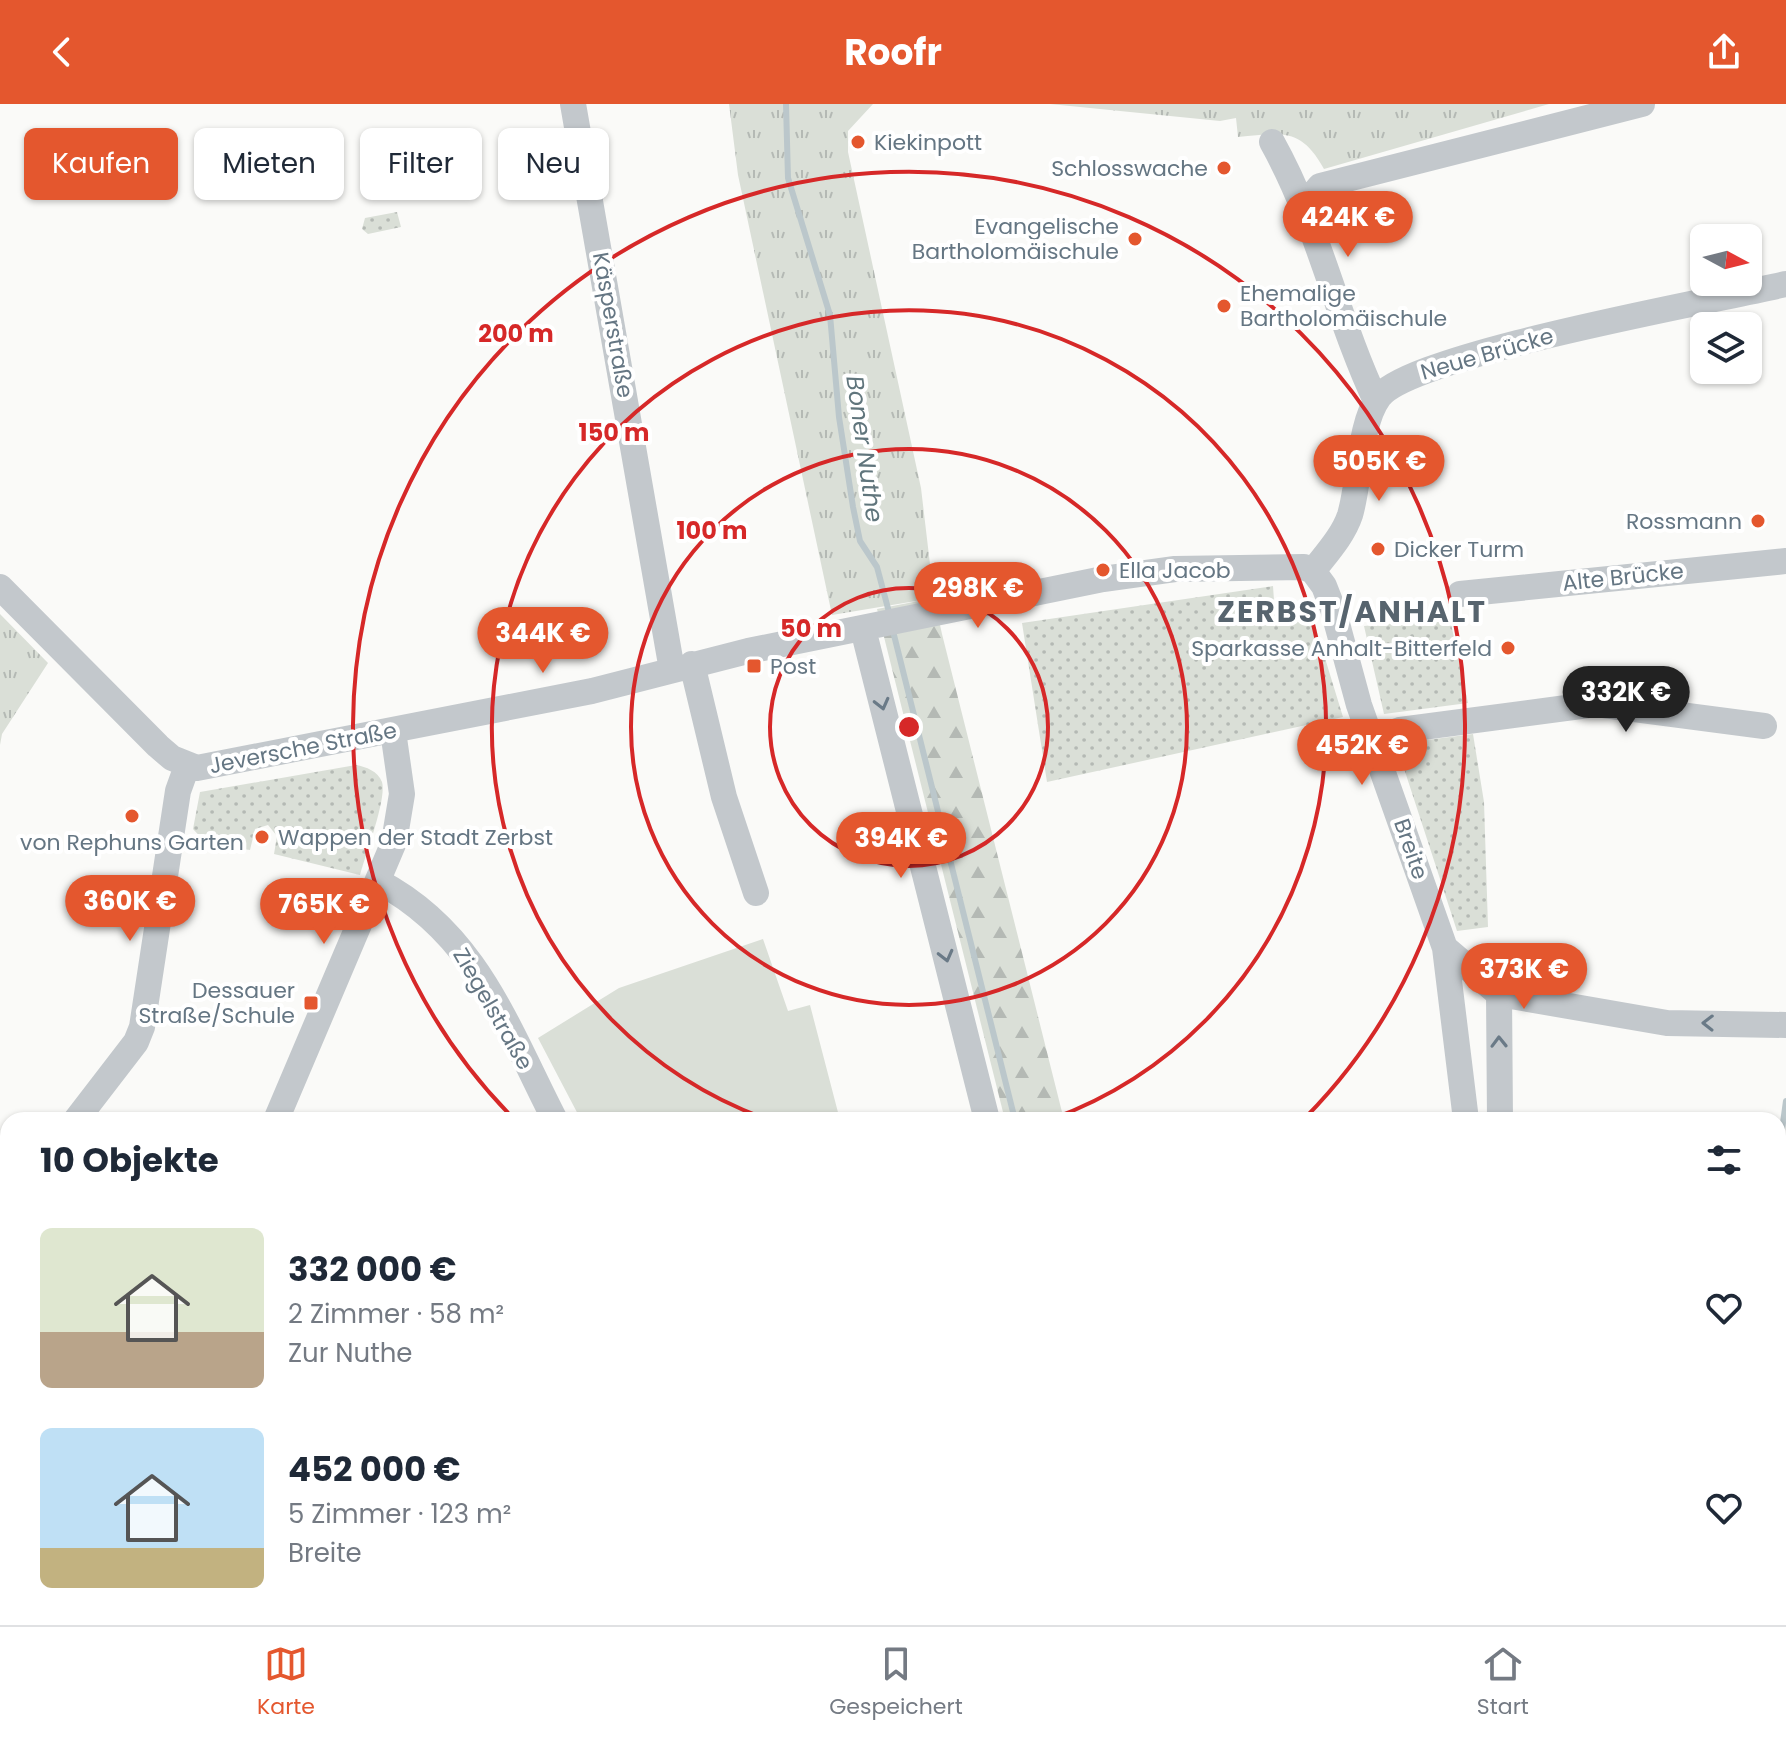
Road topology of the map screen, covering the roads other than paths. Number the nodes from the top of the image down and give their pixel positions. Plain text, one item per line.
1 (573, 104) edge
2 (1642, 104) edge
3 (1272, 142) dead end
4 (1304, 205) junction
5 (1786, 284) edge
6 (1376, 401) junction
7 (1786, 561) edge
8 (1313, 571) junction
9 (0, 587) edge
10 (1460, 594) dead end
11 (868, 628) junction
12 (682, 667) junction
13 (1764, 726) dead end
14 (393, 731) junction
15 (1372, 740) junction
16 (187, 766) junction
17 (379, 882) junction
18 (756, 893) dead end
19 (1445, 948) junction
20 (1499, 994) junction
21 (1786, 1025) edge
22 (82, 1112) edge
23 (279, 1112) edge
24 (551, 1112) edge
25 (985, 1112) edge
26 (1465, 1112) edge
27 (1500, 1112) edge

1 - 12 street, Käsperstraße
2 - 4 street
3 - 4 street
4 - 6 street
5 - 6 street, Neue Brücke
6 - 8 street
7 - 10 street, Alte Brücke
8 - 11 street, Jeversche Straße
8 - 15 street, Breite
9 - 16 street, Jeversche Straße
11 - 12 street, Jeversche Straße
11 -> 25 street
12 - 14 street, Jeversche Straße
12 - 18 street, Käsperstraße
13 - 15 street
14 - 16 street, Jeversche Straße
14 - 17 street
15 - 19 street, Breite
16 - 22 street
17 - 23 street
17 - 24 street, Ziegelstraße
19 - 20 street
19 - 26 street, Breite
21 -> 20 street
27 -> 20 street

